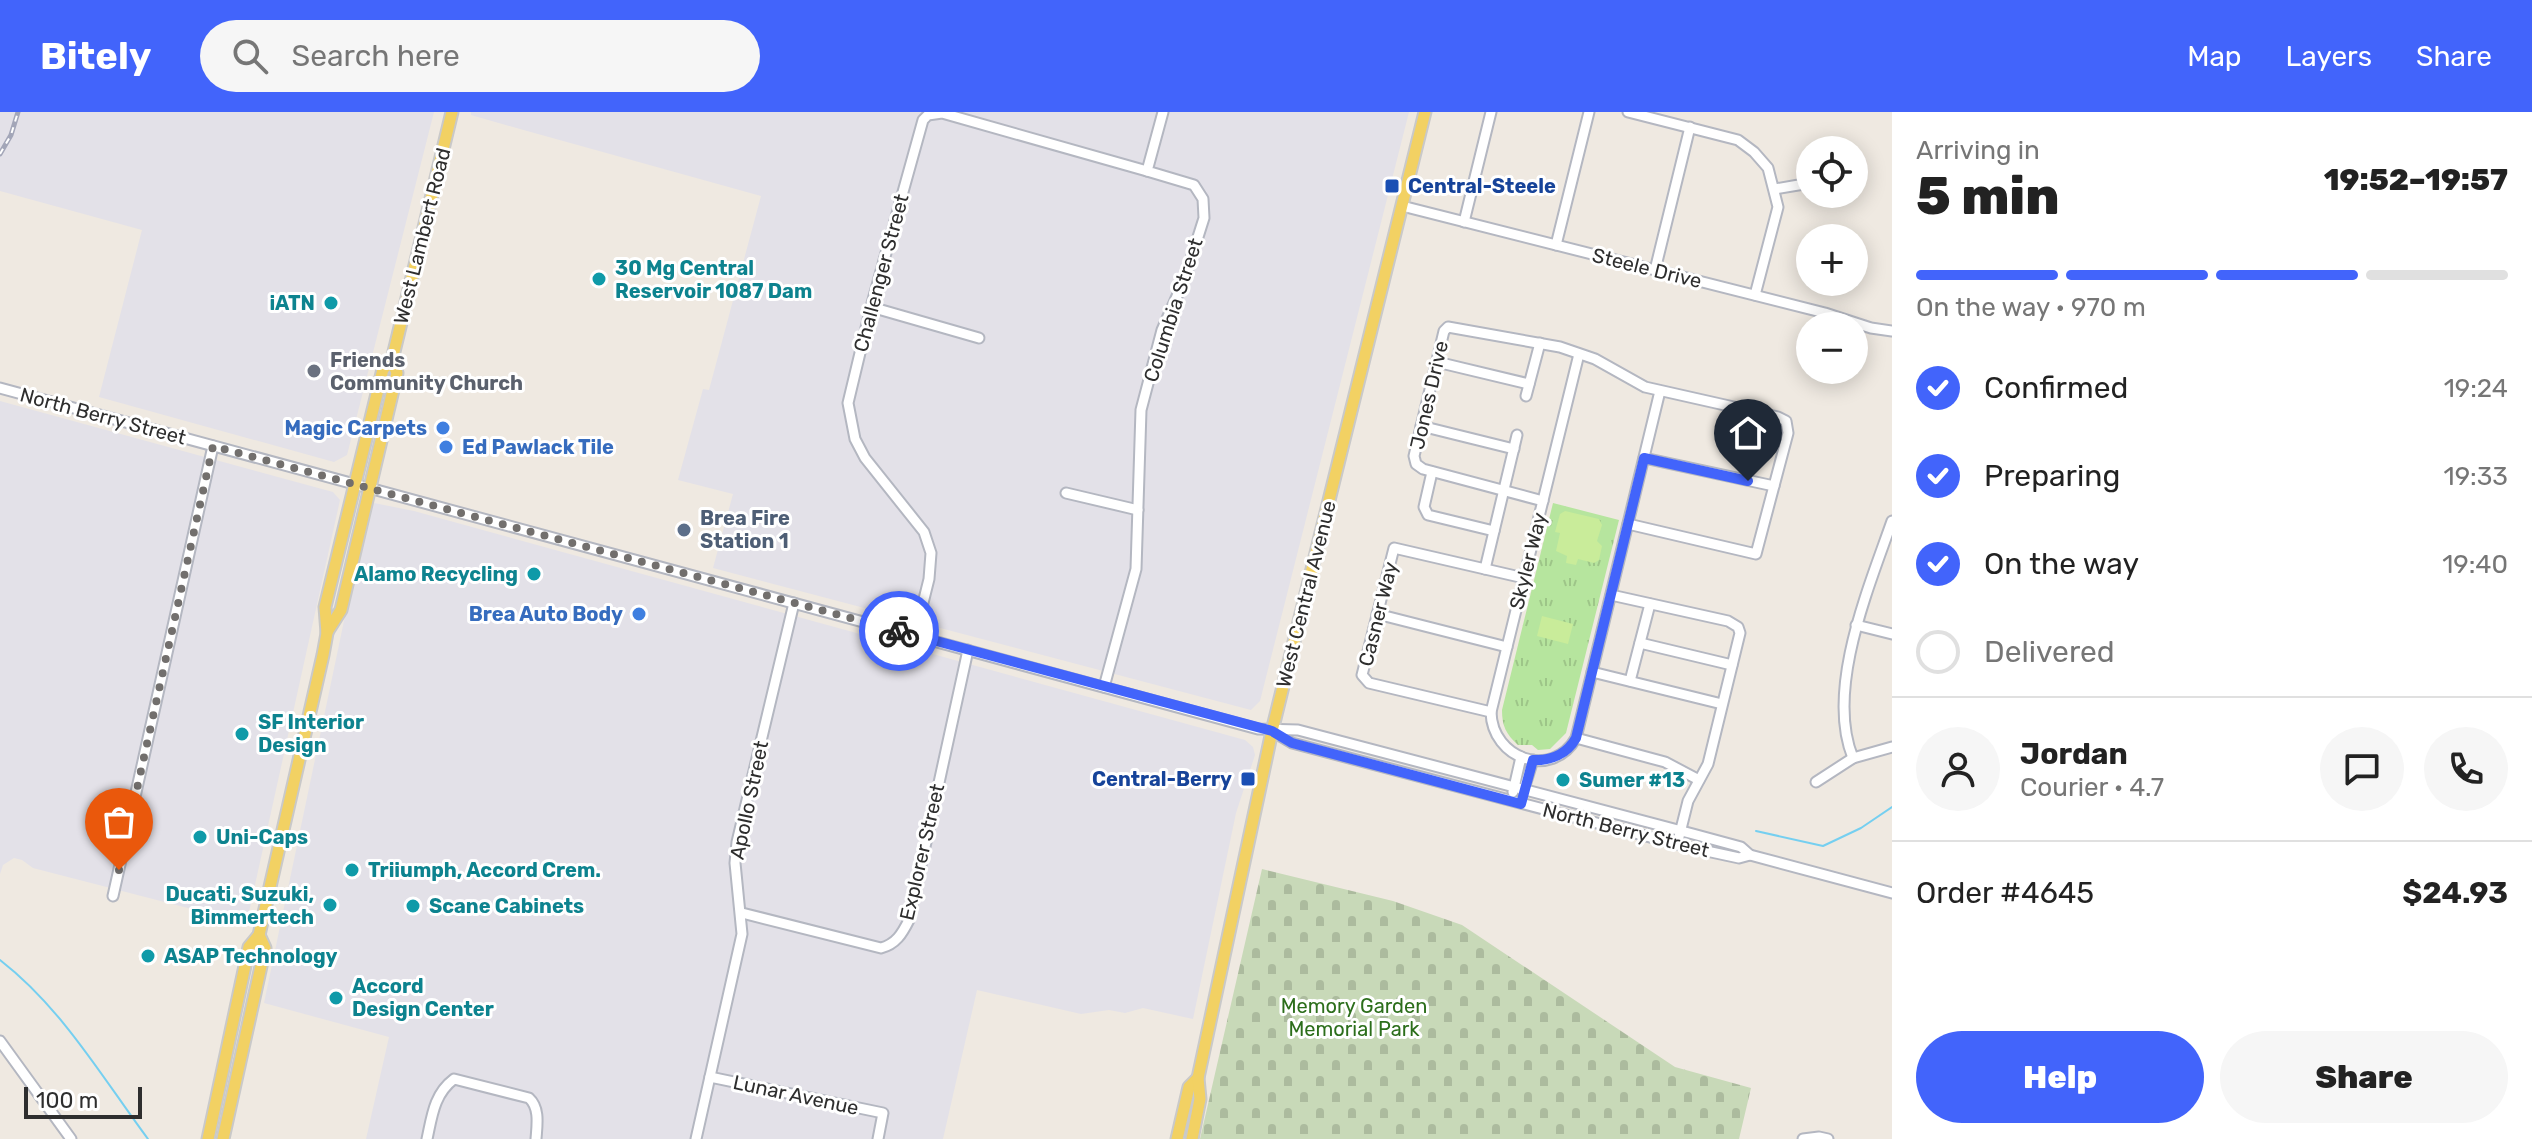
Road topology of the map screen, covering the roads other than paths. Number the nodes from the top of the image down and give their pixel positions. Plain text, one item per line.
1 (452, 112) edge
2 (1163, 112) edge
3 (1425, 112) edge
4 (1491, 112) edge
5 (1589, 112) edge
6 (1628, 112) edge
7 (1690, 127) junction
8 (1147, 171) junction
9 (1796, 185) edge
10 (1775, 189) junction
11 (1402, 206) junction
12 (1464, 222) junction
13 (1556, 245) junction
14 (1655, 270) junction
15 (1755, 295) junction
16 (871, 307) junction
17 (1892, 331) edge
18 (979, 338) dead end
19 (1540, 343) junction
20 (1579, 354) junction
21 (392, 360) junction
22 (1437, 362) junction
23 (1529, 384) junction
24 (0, 388) edge
25 (1660, 391) junction
26 (1526, 396) dead end
27 (1421, 426) junction
28 (1517, 435) dead end
29 (213, 446) junction
30 (1514, 449) junction
31 (1644, 458) junction
32 (1432, 472) junction
33 (353, 483) junction
34 (1774, 486) junction
35 (368, 487) junction
36 (1504, 491) junction
37 (1066, 493) dead end
38 (1543, 501) junction
39 (1138, 510) junction
40 (1892, 521) edge
41 (1628, 524) junction
42 (1494, 531) junction
43 (1485, 569) junction
44 (1524, 578) junction
45 (1611, 595) junction
46 (794, 603) junction
47 (1650, 604) junction
48 (1377, 614) junction
49 (1856, 625) junction
50 (327, 633) junction
51 (1892, 634) edge
52 (915, 635) junction
53 (1640, 643) junction
54 (1507, 647) junction
55 (968, 650) junction
56 (1732, 665) junction
57 (1592, 672) junction
58 (1630, 681) junction
59 (1104, 687) junction
60 (1722, 704) junction
61 (1491, 712) junction
62 (1272, 731) junction
63 (1576, 738) junction
64 (1892, 747) edge
65 (1521, 757) junction
66 (1853, 758) junction
67 (1533, 760) junction
68 (1699, 780) junction
69 (1816, 782) dead end
70 (1519, 789) junction
71 (1516, 802) junction
72 (1680, 831) junction
73 (1676, 844) junction
74 (1750, 855) junction
75 (1892, 893) edge
76 (113, 896) dead end
77 (742, 913) junction
78 (259, 935) junction
79 (0, 1041) edge
80 (710, 1077) junction
81 (1198, 1078) junction
82 (71, 1139) edge
83 (208, 1139) edge
84 (223, 1139) edge
85 (427, 1139) edge
86 (536, 1139) edge
87 (696, 1139) edge
88 (878, 1139) edge
89 (1177, 1139) edge
90 (1192, 1139) edge
91 (1803, 1139) edge
92 (1828, 1139) edge

1 - 21 main road, West Lambert Road
2 - 8 street
3 - 11 main road, West Central Avenue
4 - 12 street
5 - 13 street
6 - 7 street
7 - 10 street
7 - 14 street
8 - 16 street, Challenger Street
8 - 39 street, Columbia Street
9 - 10 street
10 - 15 street
11 - 12 street, Steele Drive
11 - 62 main road, West Central Avenue
12 - 13 street, Steele Drive
13 - 14 street, Steele Drive
14 - 15 street, Steele Drive
15 - 17 street, Steele Drive
16 - 18 street
16 - 52 street, Challenger Street
19 - 20 street
19 - 22 street, Jones Drive
19 - 23 street
20 - 25 street
20 - 38 street, Skyler Way
21 - 33 main road, West Lambert Road
21 - 35 main road, West Lambert Road
22 - 23 street
22 - 27 street, Jones Drive
23 - 26 street
24 - 29 street, North Berry Street
25 - 31 street
25 - 34 street
27 - 30 street
27 - 32 street, Jones Drive
28 - 30 street
29 - 33 street, North Berry Street
29 - 76 street
30 - 36 street
31 - 34 street
31 - 41 street
32 - 36 street
32 - 42 street
33 - 35 street, North Berry Street
33 - 50 main road, West Lambert Road
34 - 41 street
35 - 46 street, North Berry Street
35 - 50 main road, West Lambert Road
36 - 38 street
36 - 42 street
37 - 39 street
38 - 44 street, Skyler Way
39 - 59 street, Columbia Street
40 - 49 street
41 - 45 street
42 - 43 street
43 - 44 street
43 - 48 street, Casner Way
44 - 54 street, Skyler Way
45 - 47 street
45 - 57 street
46 - 52 street, North Berry Street
46 - 77 street, Apollo Street
47 - 53 street
47 - 56 street
48 - 54 street
48 - 61 street, Casner Way
49 - 51 street
49 - 66 street
50 - 78 main road, West Lambert Road
52 - 55 street, North Berry Street
53 - 56 street
53 - 58 street
54 - 61 street, Skyler Way
55 - 59 street, North Berry Street
55 - 77 street, Explorer Street
56 - 60 street
57 - 58 street
57 - 63 street
58 - 60 street
59 - 62 street, North Berry Street
60 - 68 street
61 - 65 street
62 - 70 street, North Berry Street
62 - 71 street, North Berry Street
62 - 81 main road, West Central Avenue
63 - 67 street
63 - 68 street
64 - 66 street
65 - 67 street
65 - 70 street
66 - 69 street
67 - 70 street
68 - 72 street
70 - 71 street
70 - 72 street, North Berry Street
71 - 73 street, North Berry Street
72 - 73 street
72 - 74 street, North Berry Street
73 - 74 street, North Berry Street
74 - 75 street, North Berry Street
77 - 80 street, Apollo Street
78 - 83 main road, West Lambert Road
78 - 84 main road, West Lambert Road
79 - 82 street
80 - 87 street, Apollo Street
80 - 88 street, Lunar Avenue
81 - 89 main road, West Central Avenue
81 - 90 main road, West Central Avenue
85 - 86 street
91 - 92 street

